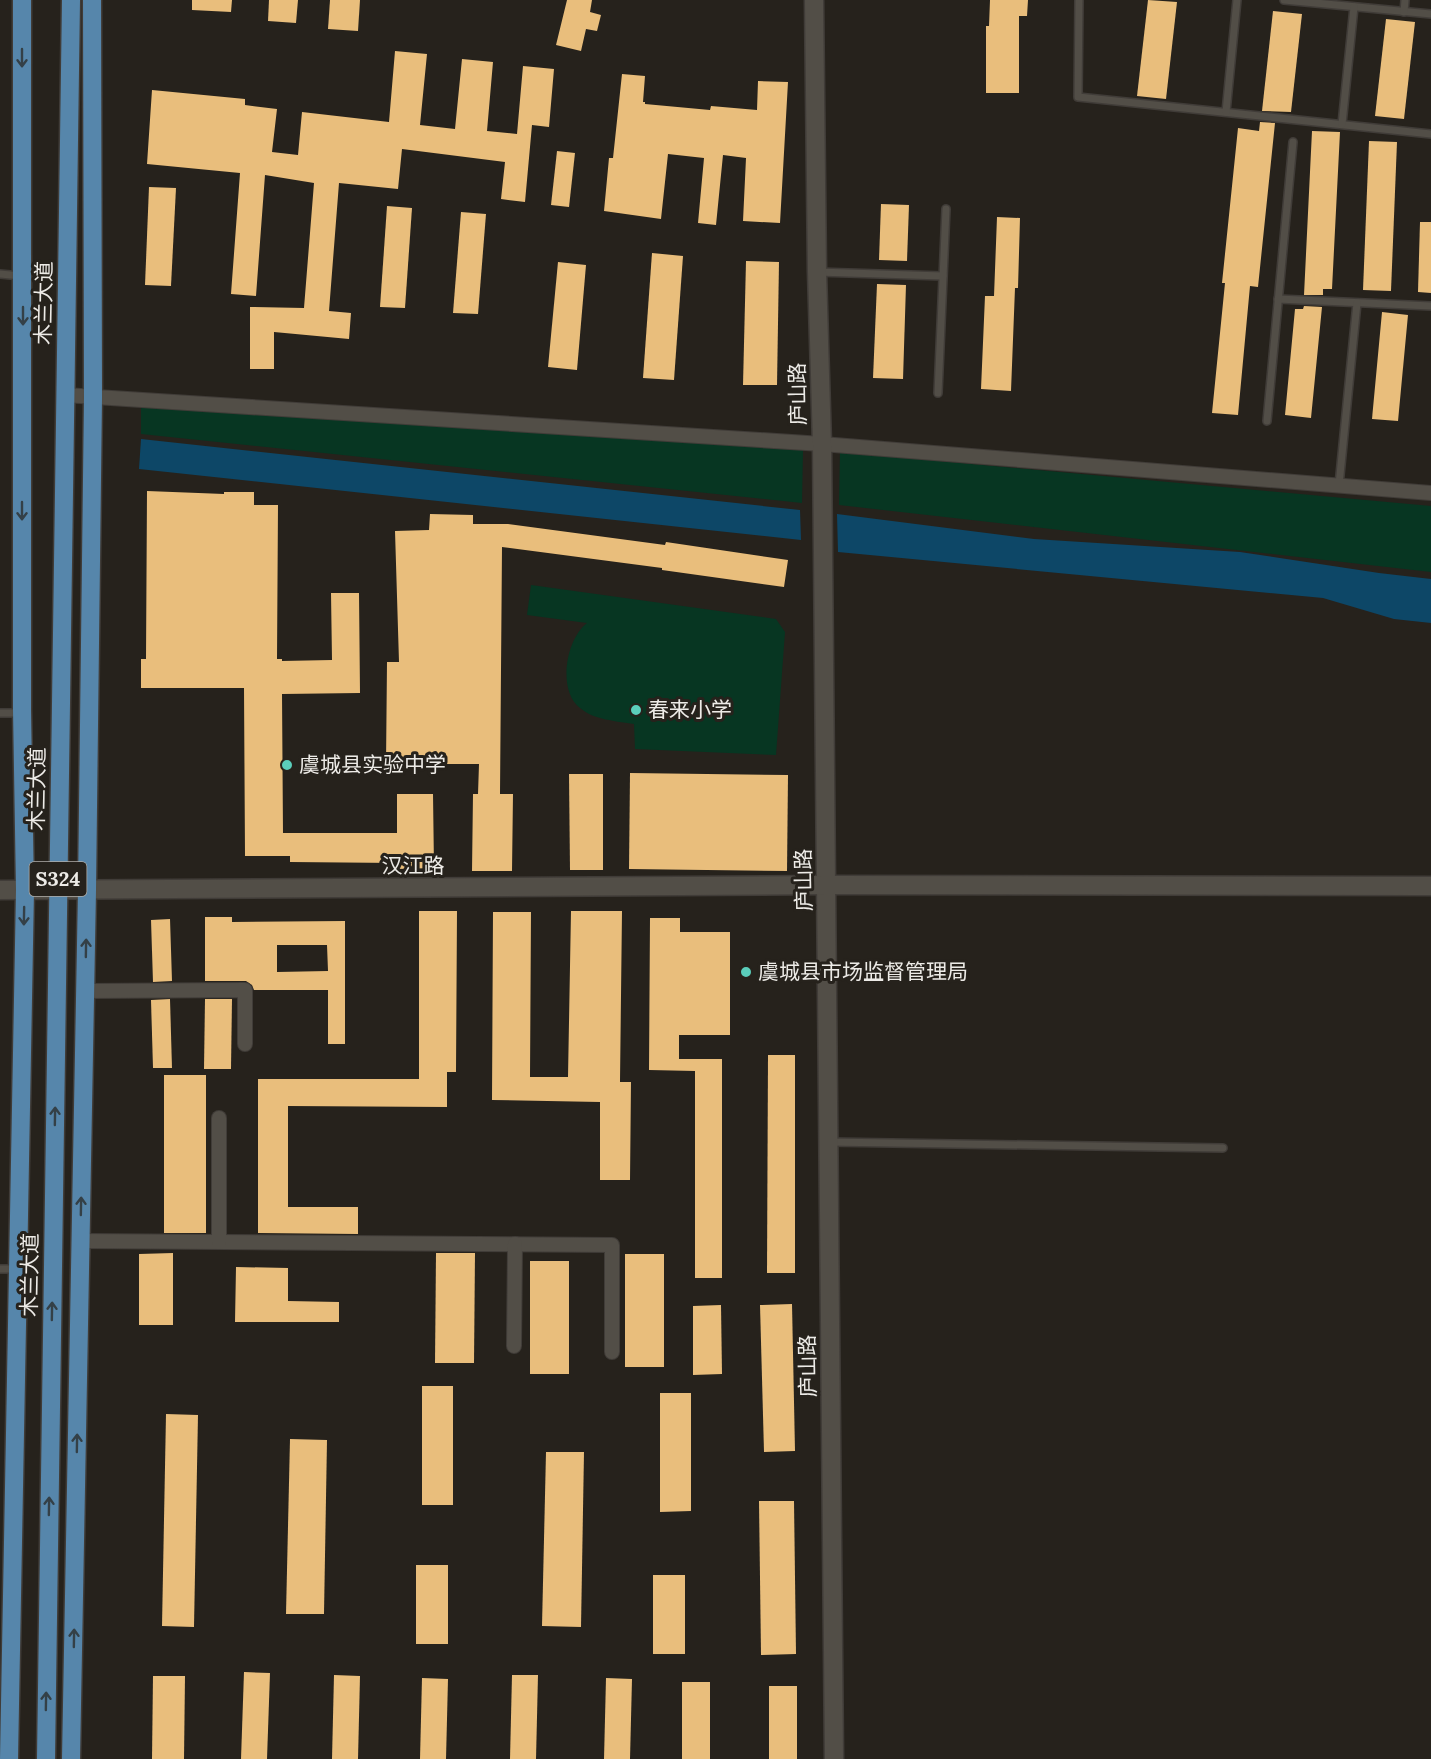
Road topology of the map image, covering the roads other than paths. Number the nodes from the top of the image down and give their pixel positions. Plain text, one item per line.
1 (22, 0) edge
2 (71, 0) edge
3 (92, 0) edge
4 (814, 0) edge
5 (1079, 0) edge
6 (1237, 0) edge
7 (1284, 0) edge
8 (1406, 0) edge
9 (1354, 7) junction
10 (1404, 12) junction
11 (1431, 14) edge
12 (1226, 112) junction
13 (1341, 124) junction
14 (1431, 134) edge
15 (1293, 142) dead end
16 (946, 209) dead end
17 (817, 272) junction
18 (0, 274) edge
19 (23, 276) junction
20 (943, 276) junction
21 (1278, 299) junction
22 (1357, 303) junction
23 (1431, 306) edge
24 (938, 393) dead end
25 (65, 395) junction
26 (93, 397) junction
27 (1266, 421) dead end
28 (822, 444) junction
29 (1339, 486) junction
30 (1431, 493) edge
31 (0, 713) edge
32 (22, 713) junction
33 (827, 885) junction
34 (1431, 886) edge
35 (0, 890) edge
36 (25, 890) junction
37 (58, 890) junction
38 (87, 890) junction
39 (85, 991) junction
40 (245, 1044) dead end
41 (219, 1118) dead end
42 (829, 1142) junction
43 (1223, 1148) dead end
44 (81, 1241) junction
45 (219, 1242) junction
46 (515, 1244) junction
47 (9, 1269) edge
48 (514, 1346) dead end
49 (612, 1352) dead end
50 (9, 1759) edge
51 (46, 1759) edge
52 (71, 1759) edge
53 (834, 1759) edge

1 -> 19 main road, 木兰大道 / S324
2 - 25 main road, 木兰大道 / S324
3 - 26 main road
4 - 17 street, 庐山路
5 - 12 lane
6 - 12 lane
7 - 9 lane
8 - 10 lane
9 - 10 lane
9 - 13 lane
10 - 11 lane
12 - 13 lane
13 - 14 lane
15 - 21 lane
16 - 20 lane
17 - 20 lane
17 - 28 street, 庐山路
18 - 19 lane
19 -> 32 main road, 木兰大道 / S324
20 - 24 lane
21 - 22 lane
21 - 27 lane
22 - 23 lane
22 - 29 lane
25 - 26 street
25 - 37 main road, 木兰大道 / S324
26 - 28 street
26 - 38 main road
28 - 29 street
28 - 33 street, 庐山路
29 - 30 street
31 - 32 lane
32 - 36 main road, 木兰大道 / S324
33 - 34 street, 汉江路
33 - 38 street, 汉江路
33 - 42 street, 庐山路
35 - 36 street, 汉江路
36 - 37 street, 汉江路
36 -> 47 main road, 木兰大道 / S324
37 - 38 street, 汉江路
51 -> 37 main road, 木兰大道 / S324
39 -> 38 main road
39 - 40 street
44 -> 39 main road
41 - 45 street
42 - 43 lane
42 - 53 street, 庐山路
44 - 45 street
52 -> 44 main road
45 - 46 street
46 - 48 street
46 - 49 street
47 - 50 main road, 木兰大道 / S324

